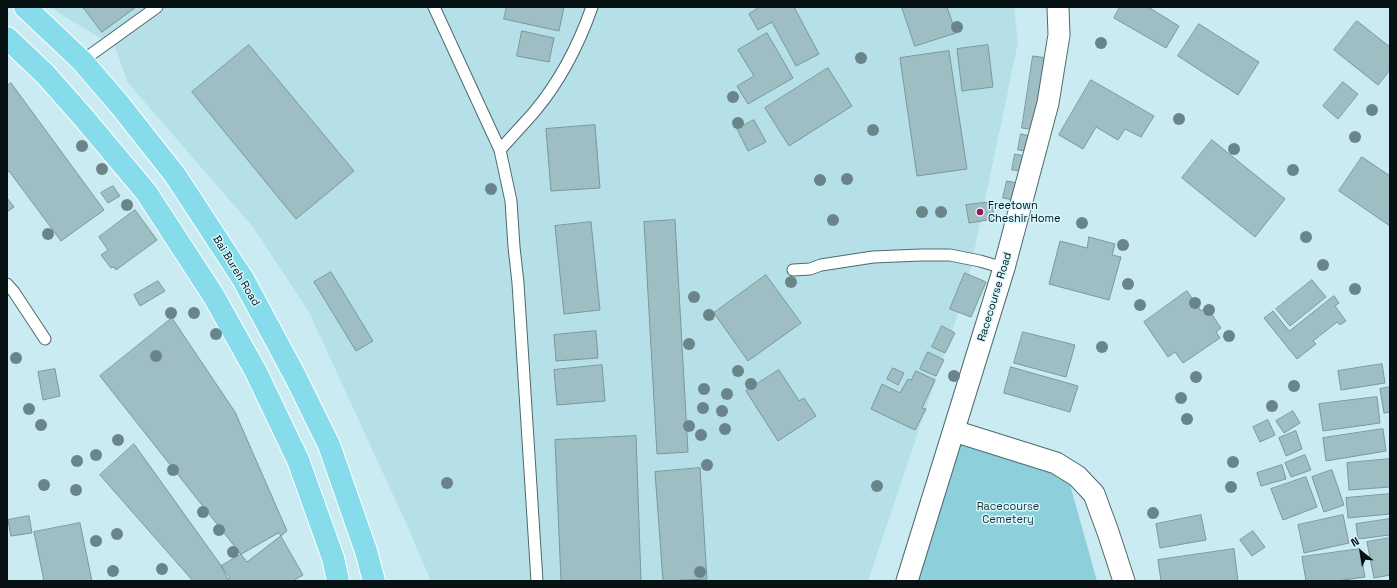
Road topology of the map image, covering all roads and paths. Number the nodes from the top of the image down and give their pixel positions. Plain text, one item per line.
1 (25, 7) edge
2 (157, 7) edge
3 (434, 7) edge
4 (592, 7) edge
5 (1058, 7) edge
6 (7, 38) edge
7 (82, 61) junction
8 (500, 150) junction
9 (1004, 268) junction
10 (793, 270) dead end
11 (7, 284) edge
12 (45, 339) dead end
13 (954, 431) junction
14 (338, 581) edge
15 (374, 581) edge
16 (538, 581) edge
17 (908, 581) edge
18 (1124, 581) edge

1 - 7 highway, Bai Bureh Road
2 - 7 lane
3 - 8 lane
4 - 8 lane
5 - 9 street, Racecourse Road
6 - 14 highway
7 - 15 highway, Bai Bureh Road
8 - 16 lane
9 - 10 lane
9 - 13 street, Racecourse Road
11 - 12 lane
13 - 17 street, Racecourse Road
13 - 18 street

